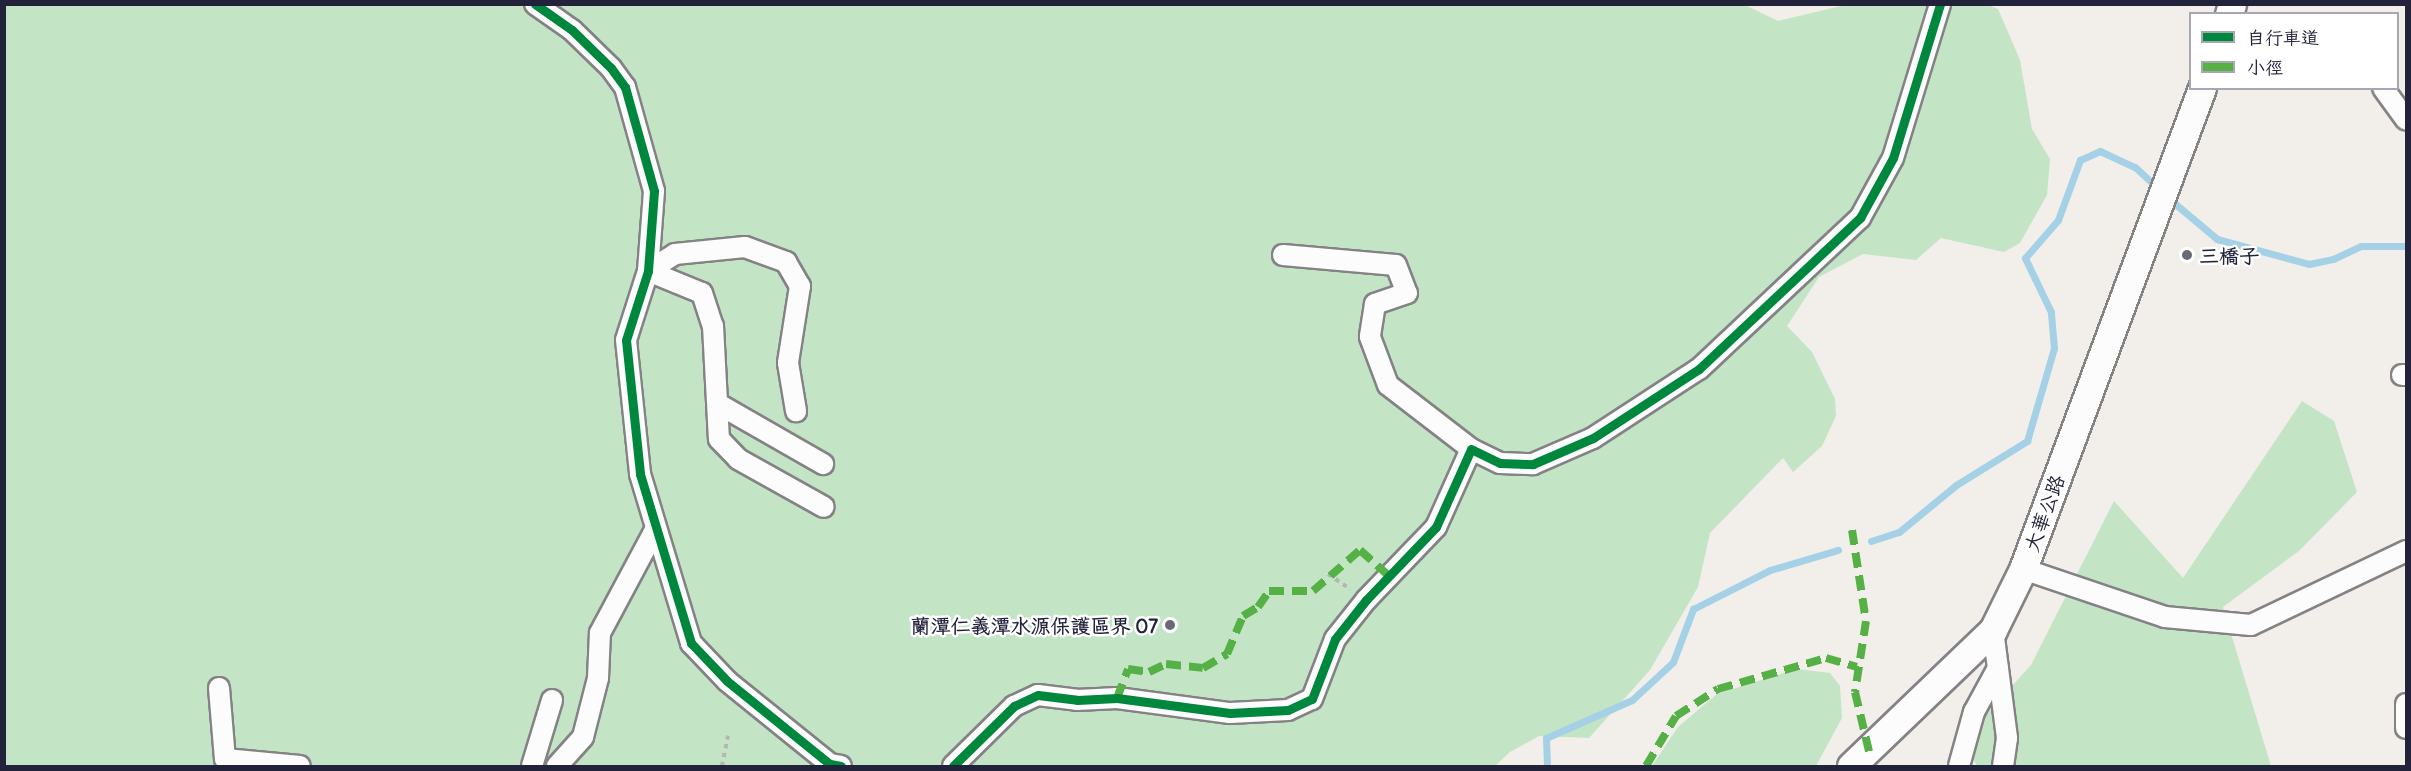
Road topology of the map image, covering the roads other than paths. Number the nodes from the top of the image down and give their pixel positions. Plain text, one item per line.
1 (535, 4) edge
2 (1940, 4) edge
3 (2201, 90) edge
4 (2384, 90) edge
5 (2406, 120) edge
6 (1282, 255) dead end
7 (648, 271) junction
8 (720, 405) junction
9 (796, 411) dead end
10 (1471, 449) junction
11 (823, 464) dead end
12 (825, 507) dead end
13 (655, 530) junction
14 (2406, 551) edge
15 (2023, 569) junction
16 (1993, 630) junction
17 (1998, 668) junction
18 (219, 688) dead end
19 (552, 700) dead end
20 (2406, 704) edge
21 (2406, 728) edge
22 (300, 766) edge
23 (532, 766) edge
24 (557, 766) edge
25 (841, 766) edge
26 (953, 766) edge
27 (1851, 766) edge
28 (1959, 766) edge
29 (2003, 766) edge

1 - 7 street
2 - 10 street
3 - 15 main road, 大華公路
4 - 5 street
6 - 10 street
7 - 8 street
7 - 9 street
7 - 13 street
8 - 11 street
8 - 12 street
10 - 26 street
13 - 24 street
13 - 25 street
14 - 15 street
15 - 16 main road, 大華公路
16 - 17 street
16 - 27 main road, 大華公路
17 - 28 street
17 - 29 street
18 - 22 street
19 - 23 street
20 - 21 street

